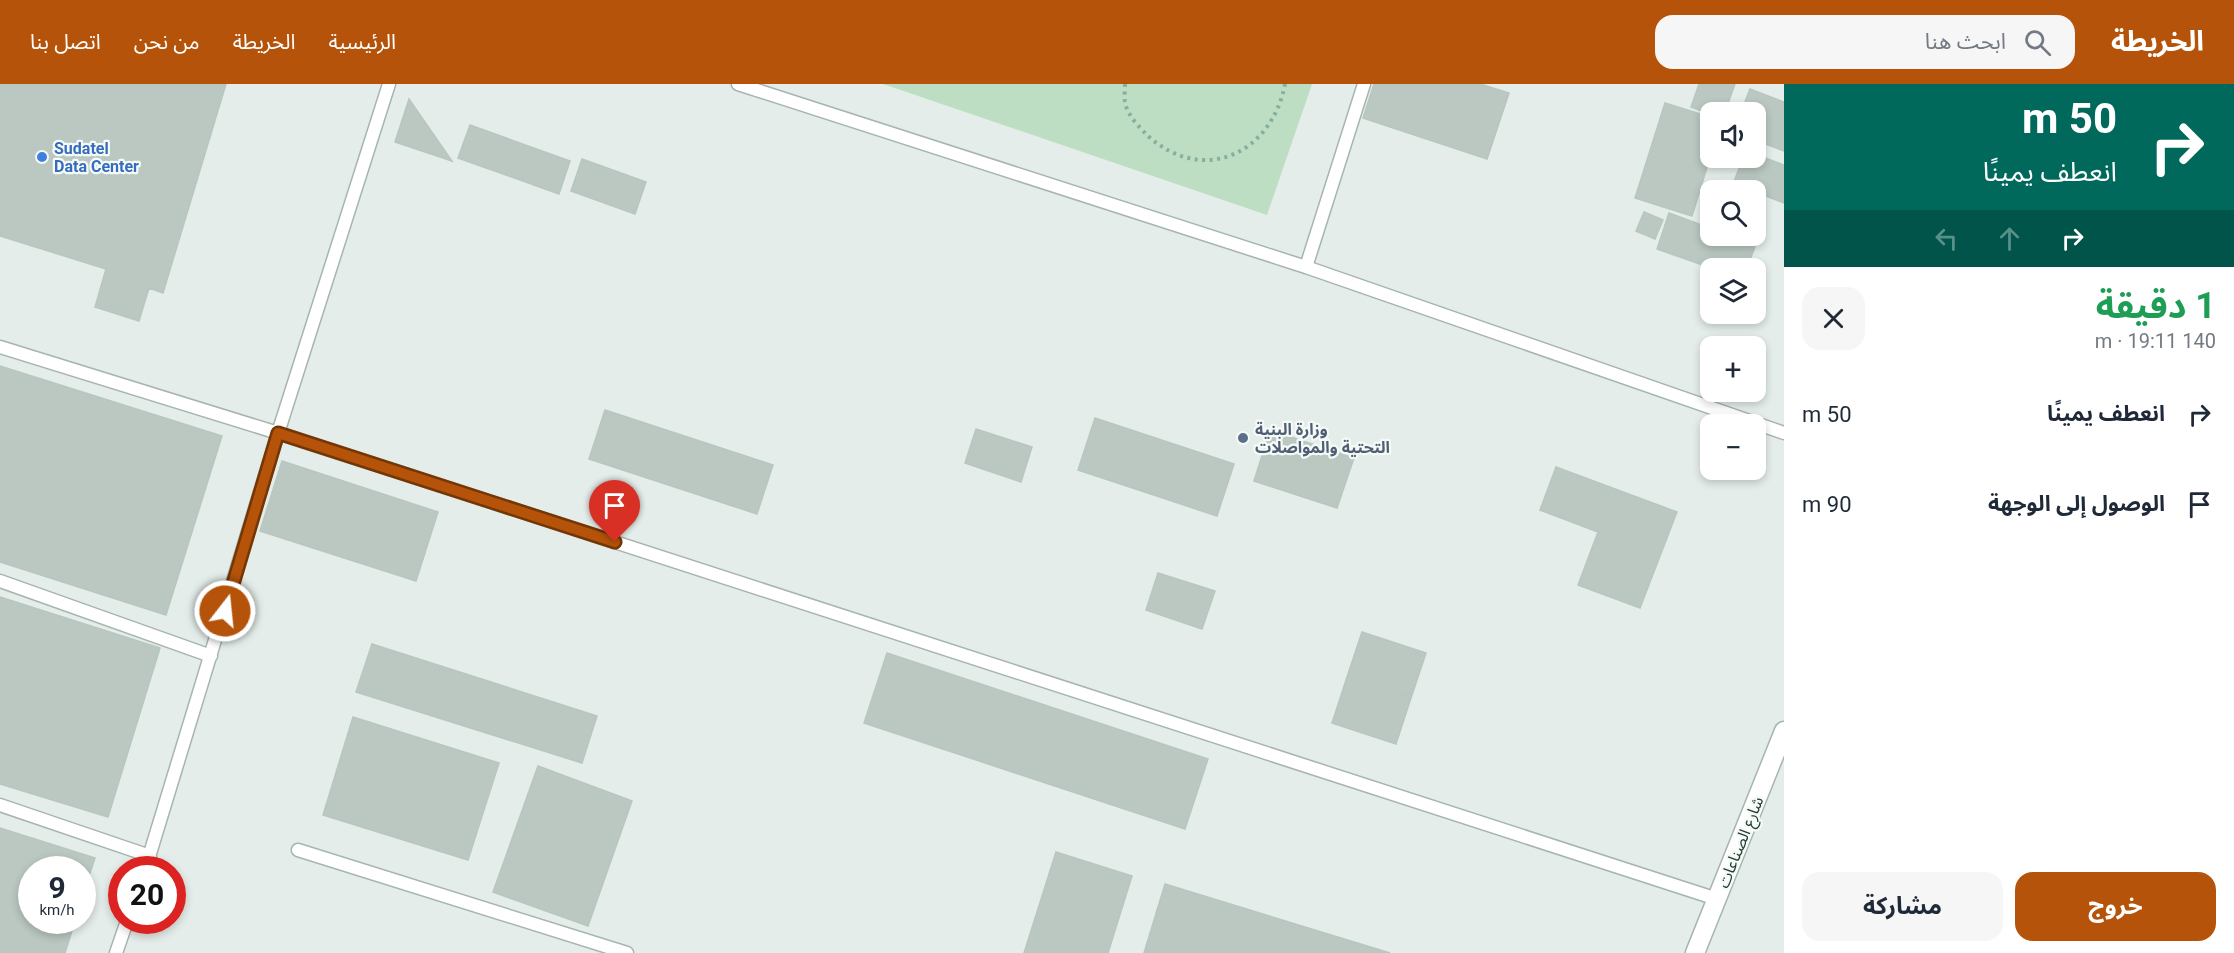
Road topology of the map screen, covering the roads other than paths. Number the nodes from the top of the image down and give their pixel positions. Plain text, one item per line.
1 (389, 84) edge
2 (738, 84) edge
3 (1364, 84) edge
4 (1306, 267) junction
5 (0, 347) edge
6 (278, 433) junction
7 (1784, 433) edge
8 (0, 581) edge
9 (211, 656) junction
10 (1784, 731) edge
11 (0, 805) edge
12 (298, 850) dead end
13 (150, 856) joint
14 (1717, 899) junction
15 (123, 934) edge
16 (116, 953) edge
17 (627, 953) edge
18 (1695, 953) edge

1 - 6 lane
2 - 4 lane
3 - 4 lane
4 - 7 lane
5 - 6 lane
6 - 9 lane
6 - 14 lane
8 - 9 lane
9 - 13 lane
10 - 14 street, شارع الصناعات
11 - 13 lane
12 - 17 lane
14 - 18 street, شارع الصناعات
15 - 16 lane

